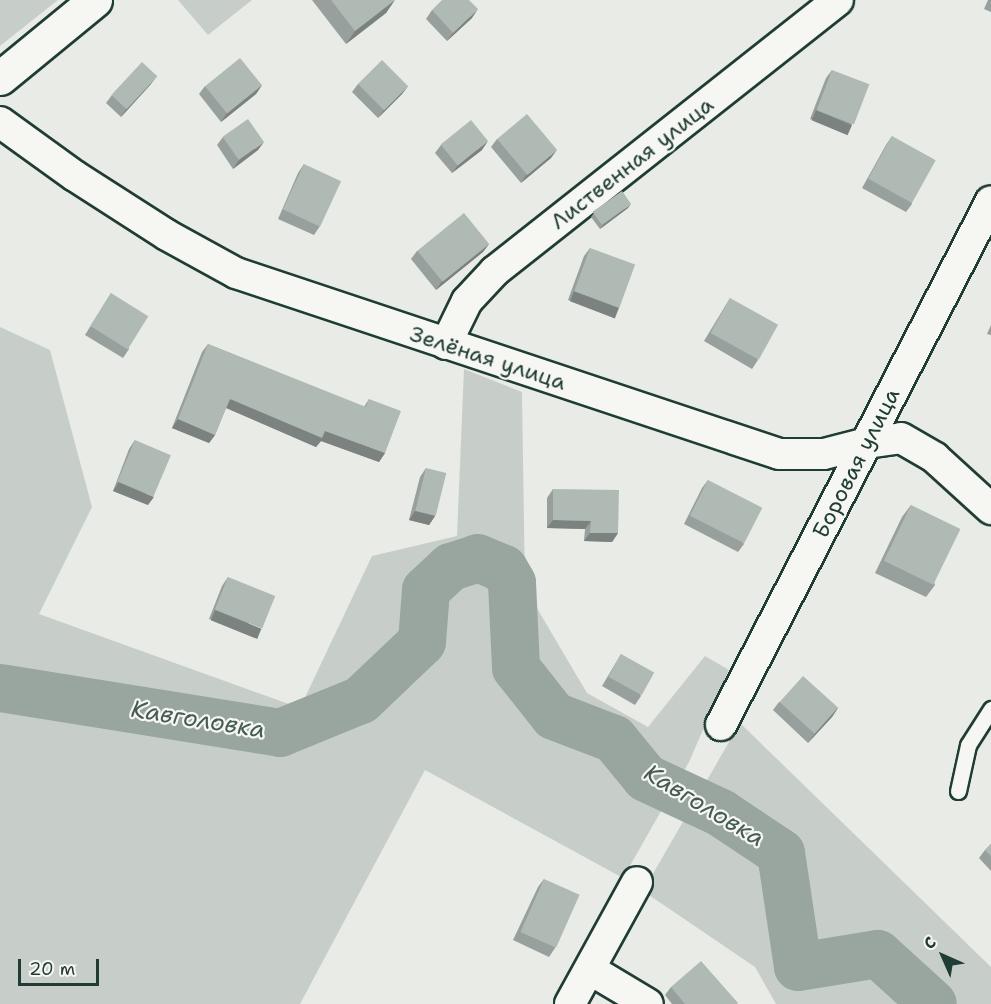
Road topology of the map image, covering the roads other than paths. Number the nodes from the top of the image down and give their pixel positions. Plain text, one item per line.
1 (95, 0) edge
2 (838, 0) edge
3 (0, 78) edge
4 (0, 122) edge
5 (991, 201) edge
6 (446, 344) junction
7 (867, 442) junction
8 (991, 509) edge
9 (991, 709) edge
10 (721, 725) dead end
11 (958, 791) dead end
12 (637, 882) dead end
13 (591, 970) junction
14 (570, 1004) edge
15 (648, 1004) edge

1 - 3 main road
2 - 6 street, Лиственная улица
4 - 6 street, Зелёная улица
5 - 7 street, Боровая улица
6 - 7 street, Зелёная улица
7 - 8 street, Зелёная улица
7 - 10 street, Боровая улица
9 - 11 lane
12 - 13 street
13 - 14 street
13 - 15 street

